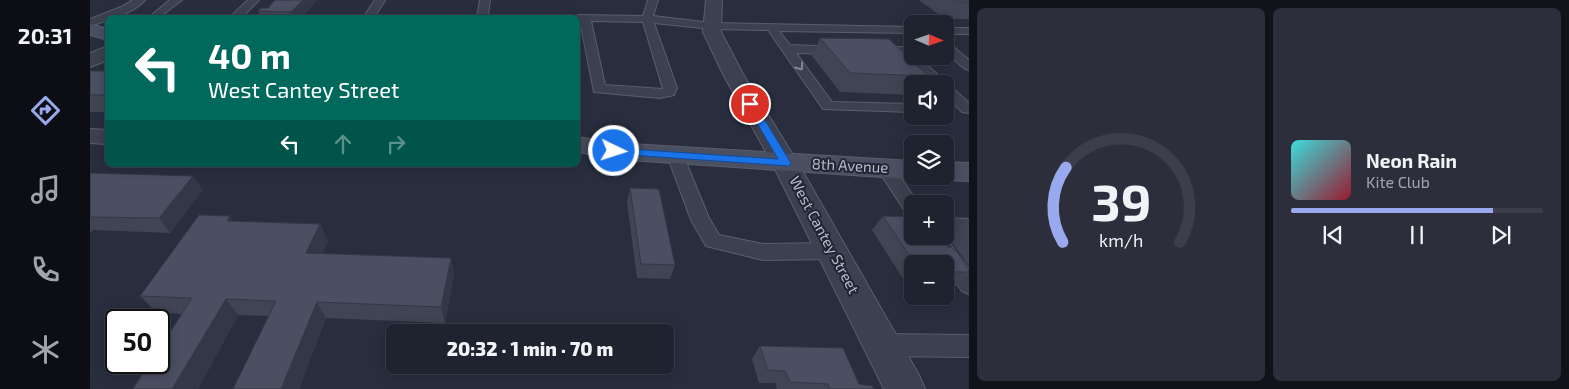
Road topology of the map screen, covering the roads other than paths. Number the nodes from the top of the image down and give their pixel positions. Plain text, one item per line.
1 (140, 0) edge
2 (177, 0) edge
3 (254, 0) edge
4 (380, 0) edge
5 (486, 0) edge
6 (653, 0) edge
7 (714, 0) edge
8 (112, 15) edge
9 (157, 15) edge
10 (237, 15) edge
11 (370, 15) edge
12 (482, 15) edge
13 (105, 17) edge
14 (582, 18) edge
15 (647, 19) junction
16 (90, 23) edge
17 (712, 26) junction
18 (771, 27) junction
19 (90, 29) edge
20 (904, 30) edge
21 (954, 31) edge
22 (969, 31) edge
23 (105, 34) edge
24 (786, 49) junction
25 (845, 50) edge
26 (865, 50) edge
27 (105, 54) edge
28 (954, 54) edge
29 (90, 61) edge
30 (969, 66) edge
31 (930, 75) edge
32 (954, 96) edge
33 (904, 108) edge
34 (954, 108) edge
35 (968, 109) edge
36 (90, 136) edge
37 (105, 137) edge
38 (580, 145) edge
39 (614, 151) junction
40 (580, 152) edge
41 (675, 156) junction
42 (785, 163) junction
43 (885, 168) junction
44 (904, 169) edge
45 (954, 171) edge
46 (969, 172) edge
47 (904, 196) edge
48 (954, 225) edge
49 (969, 226) edge
50 (939, 245) edge
51 (832, 251) junction
52 (969, 285) edge
53 (882, 346) junction
54 (969, 346) edge
55 (905, 389) edge

1 - 8 lane
2 - 9 lane
3 - 10 lane
4 - 11 lane
5 - 12 lane
6 - 15 lane
7 - 17 street, West Cantey Street
13 - 16 lane
14 - 15 lane
14 - 15 lane
15 - 17 lane
17 - 18 lane
17 - 42 street, West Cantey Street
18 - 20 lane
18 - 24 lane
19 - 23 main road
21 - 22 lane
24 - 25 lane
24 -> 33 lane
26 - 31 lane
27 - 29 street
28 - 30 lane
32 - 35 lane
34 - 35 lane
36 - 37 street
38 - 39 main road
39 - 40 street, 8th Avenue
39 - 41 main road, 8th Avenue
41 - 42 main road, 8th Avenue
41 - 51 lane
42 - 43 main road, 8th Avenue
42 - 51 street, West Cantey Street
43 - 44 main road, 8th Avenue
43 - 47 lane
45 - 46 main road
48 - 49 lane
50 - 52 lane
51 - 53 street, West Cantey Street
53 - 54 lane
53 - 55 street, West Cantey Street

